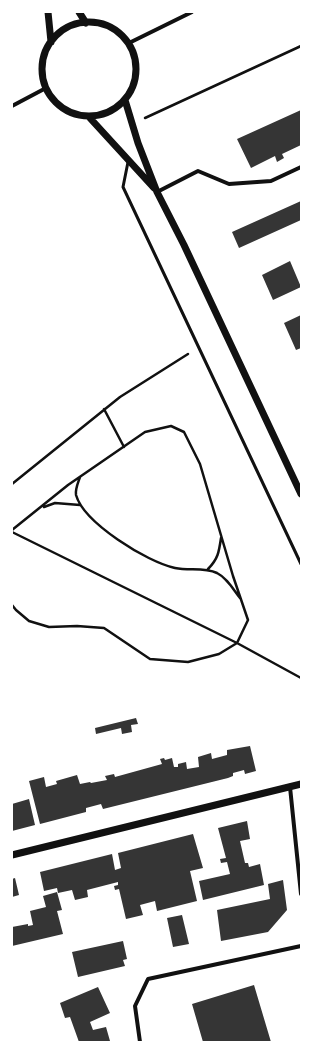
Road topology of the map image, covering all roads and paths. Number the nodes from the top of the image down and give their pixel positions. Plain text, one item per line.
1 (48, 12) edge
2 (79, 12) edge
3 (192, 12) edge
4 (86, 22) junction
5 (51, 42) junction
6 (129, 43) junction
7 (301, 46) edge
8 (46, 88) junction
9 (125, 100) junction
10 (12, 106) edge
11 (89, 117) junction
12 (133, 124) junction
13 (129, 160) junction
14 (301, 167) edge
15 (157, 192) junction
16 (199, 348) junction
17 (104, 410) junction
18 (124, 447) junction
19 (80, 477) junction
20 (12, 484) edge
21 (301, 494) edge
22 (81, 505) junction
23 (41, 507) junction
24 (12, 531) edge
25 (221, 536) junction
26 (301, 564) edge
27 (208, 569) junction
28 (241, 600) junction
29 (12, 605) edge
30 (237, 643) junction
31 (301, 678) edge
32 (301, 784) edge
33 (290, 787) junction
34 (12, 855) edge
35 (301, 894) edge
36 (301, 946) edge
37 (140, 1042) edge

1 - 5 street
2 - 4 street
3 - 6 street
4 - 5 street
4 - 6 street
5 - 8 street
6 - 9 street
7 - 12 path
8 - 10 street
8 - 11 street
9 - 11 street
9 - 12 street
11 - 13 street
12 - 15 street
13 - 15 street
13 - 16 lane
14 - 15 street
15 - 21 street
16 - 17 path
16 - 26 lane
17 - 18 path
17 - 20 path
18 - 19 path
18 - 25 path
19 - 22 path
19 - 23 path
22 - 23 path
22 - 27 path
23 - 24 path
24 - 30 path
25 - 27 path
25 - 28 path
27 - 28 path
28 - 30 path
29 - 30 path
30 - 31 path
32 - 33 street
33 - 34 street
33 - 35 street
36 - 37 street

